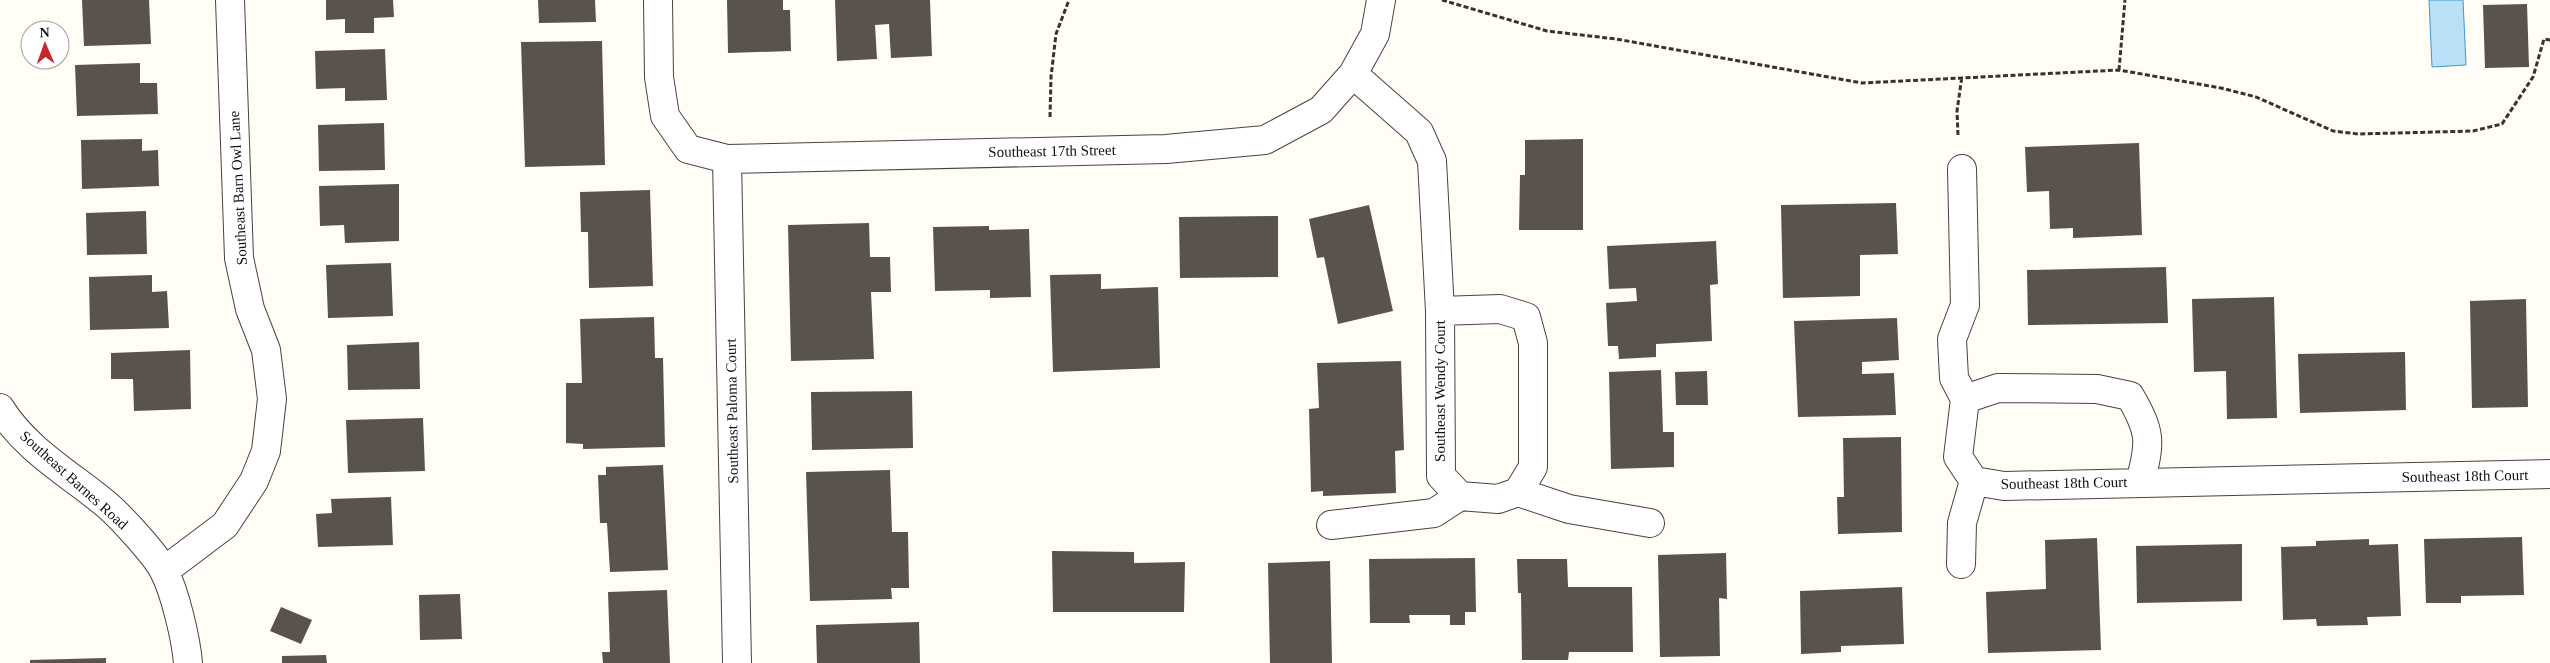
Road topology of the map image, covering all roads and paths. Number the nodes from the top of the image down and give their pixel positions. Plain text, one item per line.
1 (230, 0) edge
2 (658, 0) edge
3 (1069, 0) edge
4 (1381, 0) edge
5 (1442, 0) edge
6 (2125, 0) edge
7 (2550, 40) edge
8 (2119, 70) junction
9 (1353, 74) junction
10 (1962, 76) junction
11 (1050, 151) junction
12 (727, 159) junction
13 (1962, 169) joint
14 (1440, 311) junction
15 (1965, 399) junction
16 (0, 408) edge
17 (2550, 474) edge
18 (1974, 481) junction
19 (2140, 482) junction
20 (1518, 492) junction
21 (1460, 496) junction
22 (1650, 522) dead end
23 (1331, 525) dead end
24 (1961, 564) dead end
25 (164, 570) junction
26 (188, 663) edge
27 (737, 663) edge

1 - 25 street, Southeast Barn Owl Lane
2 - 12 street, Southeast 17th Street
3 - 11 path
4 - 9 street, Southeast 17th Street
5 - 10 path
6 - 8 path
7 - 8 path
8 - 10 path
9 - 11 street, Southeast 17th Street
9 - 14 street, Southeast Wendy Court
10 - 13 path
11 - 12 street, Southeast 17th Street
12 - 27 street, Southeast Paloma Court
13 - 15 street
14 - 20 street, Southeast Wendy Court
14 - 21 street, Southeast Wendy Court
15 - 18 street
15 - 19 street, Southeast 18th Court
16 - 25 street, Southeast Barnes Road
17 - 19 street, Southeast 18th Court
18 - 19 street, Southeast 18th Court
18 - 24 street
20 - 21 street
20 - 22 street
21 - 23 street
25 - 26 street, Southeast Barnes Road

